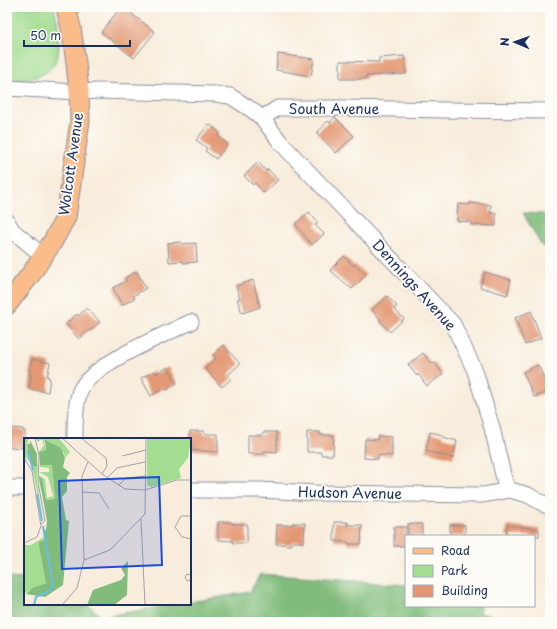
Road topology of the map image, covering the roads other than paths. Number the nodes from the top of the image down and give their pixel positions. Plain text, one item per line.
1 (66, 7) edge
2 (7, 88) edge
3 (79, 92) junction
4 (550, 111) edge
5 (262, 118) junction
6 (7, 221) edge
7 (43, 256) junction
8 (7, 305) edge
9 (191, 322) dead end
10 (75, 438) edge
11 (7, 488) edge
12 (24, 488) edge
13 (191, 490) edge
14 (510, 490) junction
15 (550, 506) edge

1 - 3 main road, Wolcott Avenue
2 - 3 street
3 - 5 street
3 - 7 main road, Wolcott Avenue
4 - 5 street, South Avenue
5 - 14 street, Dennings Avenue
6 - 7 street
7 - 8 main road, Wolcott Avenue
9 - 10 street
11 - 12 street
13 - 14 street, Hudson Avenue
14 - 15 street

